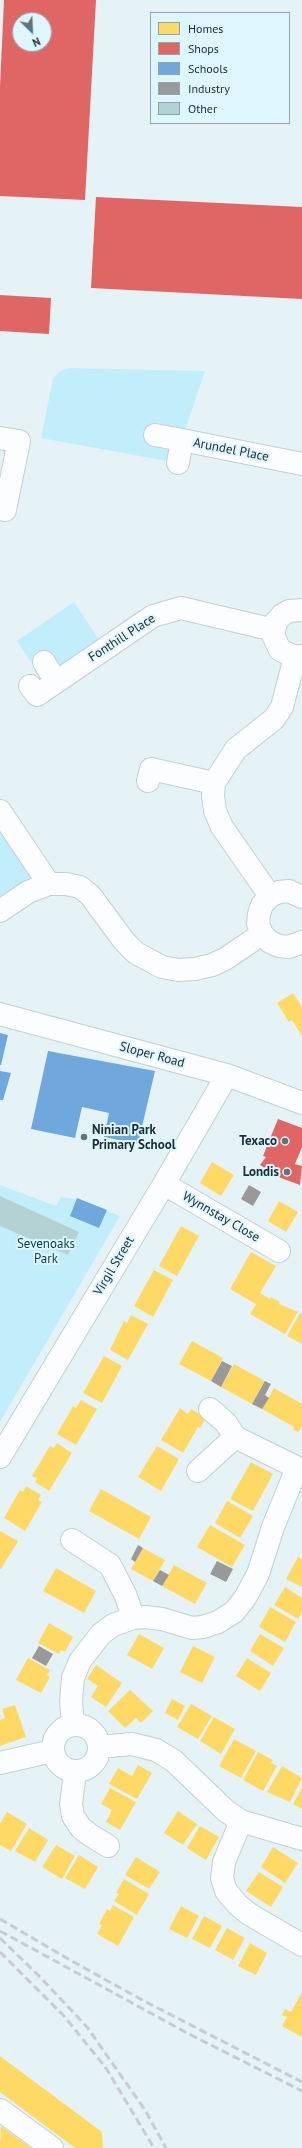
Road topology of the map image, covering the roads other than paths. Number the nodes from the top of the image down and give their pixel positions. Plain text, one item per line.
1 (155, 435) dead end
2 (0, 438) edge
3 (182, 440) junction
4 (178, 463) dead end
5 (302, 464) edge
6 (0, 509) edge
7 (302, 610) edge
8 (274, 630) junction
9 (299, 657) edge
10 (44, 662) dead end
11 (56, 682) junction
12 (30, 686) dead end
13 (148, 781) dead end
14 (214, 783) junction
15 (0, 811) edge
16 (49, 884) junction
17 (270, 896) junction
18 (302, 896) edge
19 (0, 911) edge
20 (262, 934) junction
21 (302, 942) edge
22 (0, 1014) edge
23 (227, 1075) junction
24 (302, 1104) edge
25 (164, 1184) junction
26 (279, 1251) dead end
27 (210, 1409) dead end
28 (235, 1437) junction
29 (0, 1457) edge
30 (300, 1469) edge
31 (198, 1471) dead end
32 (72, 1540) dead end
33 (133, 1618) junction
34 (73, 1724) junction
35 (100, 1747) junction
36 (52, 1751) junction
37 (0, 1763) edge
38 (75, 1772) junction
39 (241, 1821) junction
40 (302, 1838) edge
41 (108, 1846) dead end
42 (302, 1945) edge
43 (0, 2110) edge
44 (52, 2148) edge

1 - 3 street
2 - 6 street
3 - 4 street, Arundel Place
3 - 5 street, Arundel Place
7 - 8 street
8 - 9 street
8 - 11 street, Fonthill Place
9 - 14 street
10 - 11 street
11 - 12 street, Fonthill Place
13 - 14 street
14 - 17 street
15 - 16 street
16 - 19 street
16 - 20 street
17 - 18 street
17 - 20 street
20 - 21 street
22 - 23 street, Sloper Road
23 - 24 street, Sloper Road
23 - 25 street, Virgil Street
25 - 26 street, Wynnstay Close
25 - 29 street, Virgil Street
27 - 28 street
28 - 30 street
28 - 31 street
30 - 33 street
32 - 33 street
33 - 34 street
34 - 35 street
34 - 36 street
35 - 38 street
35 - 39 street
36 - 37 street
36 - 38 street
38 - 41 street
39 - 40 street
39 - 42 street
43 - 44 street

